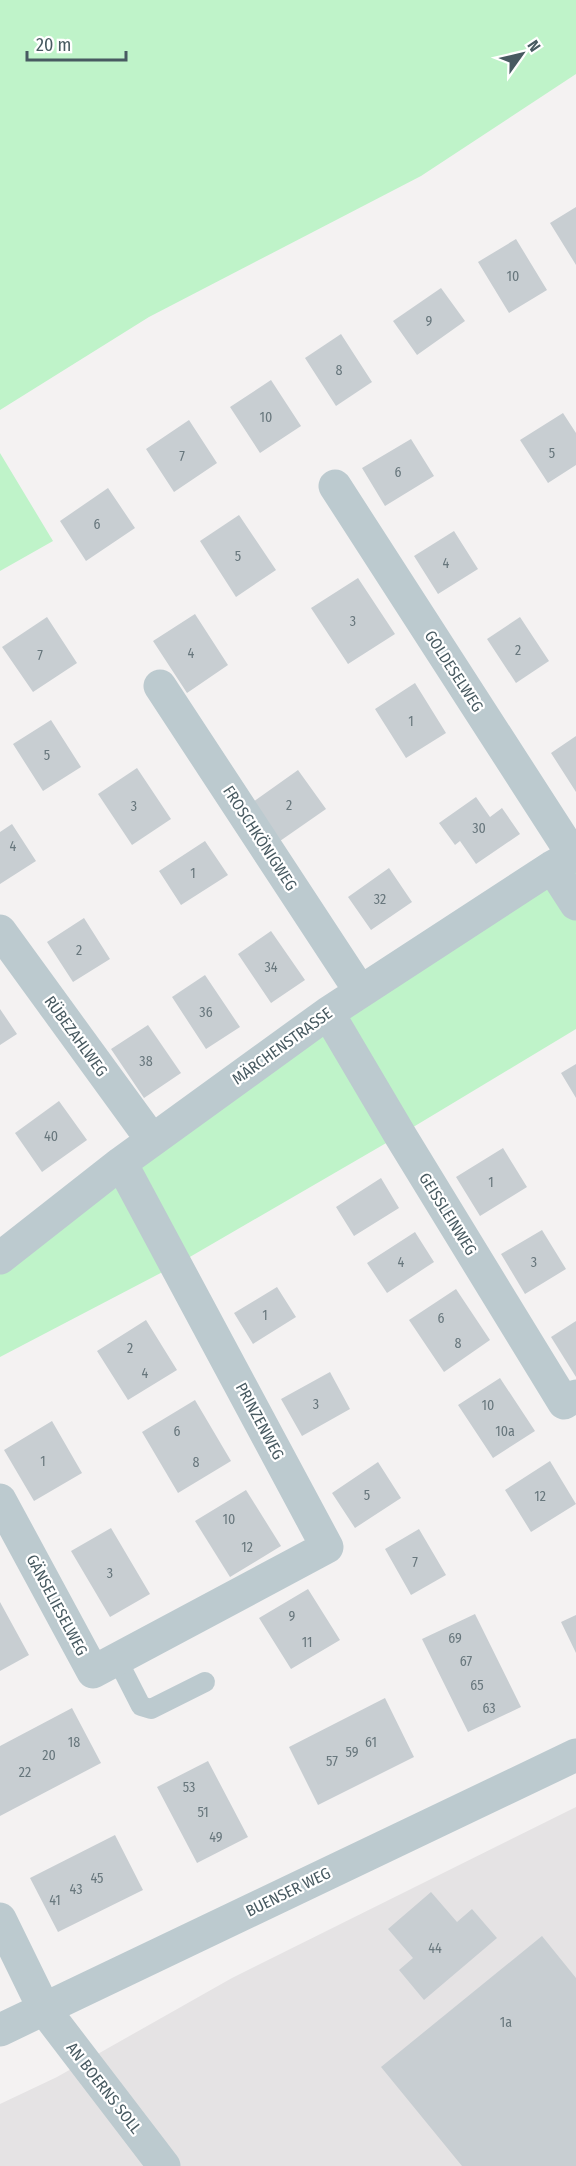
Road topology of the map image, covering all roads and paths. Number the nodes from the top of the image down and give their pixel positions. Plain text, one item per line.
1 (335, 486) dead end
2 (160, 686) dead end
3 (567, 859) edge
4 (576, 904) edge
5 (0, 932) edge
6 (360, 991) junction
7 (328, 1013) junction
8 (152, 1140) junction
9 (121, 1163) junction
10 (0, 1258) edge
11 (576, 1396) edge
12 (0, 1500) edge
13 (195, 1619) joint
14 (117, 1659) junction
15 (205, 1682) dead end
16 (576, 1755) edge
17 (0, 1919) edge
18 (44, 2009) junction
19 (0, 2030) edge
20 (164, 2166) edge

1 - 3 street, GOLDESELWEG
2 - 6 street, FROSCHKÖNIGWEG
3 - 4 street, GOLDESELWEG
3 - 6 street, MÄRCHENSTRASSE
5 - 8 street, RÜBEZAHLWEG
6 - 7 street, MÄRCHENSTRASSE
7 - 8 street, MÄRCHENSTRASSE
7 - 11 street, GEISSLEINWEG
8 - 9 street, MÄRCHENSTRASSE
9 - 10 street, MÄRCHENSTRASSE
9 - 13 street, PRINZENWEG
12 - 14 street, GÄNSELIESELWEG
13 - 14 street, GÄNSELIESELWEG
14 - 15 lane
16 - 18 street, BUENSER WEG
17 - 18 street
18 - 19 street, BUENSER WEG
18 - 20 street, AN BOERNS SOLL

